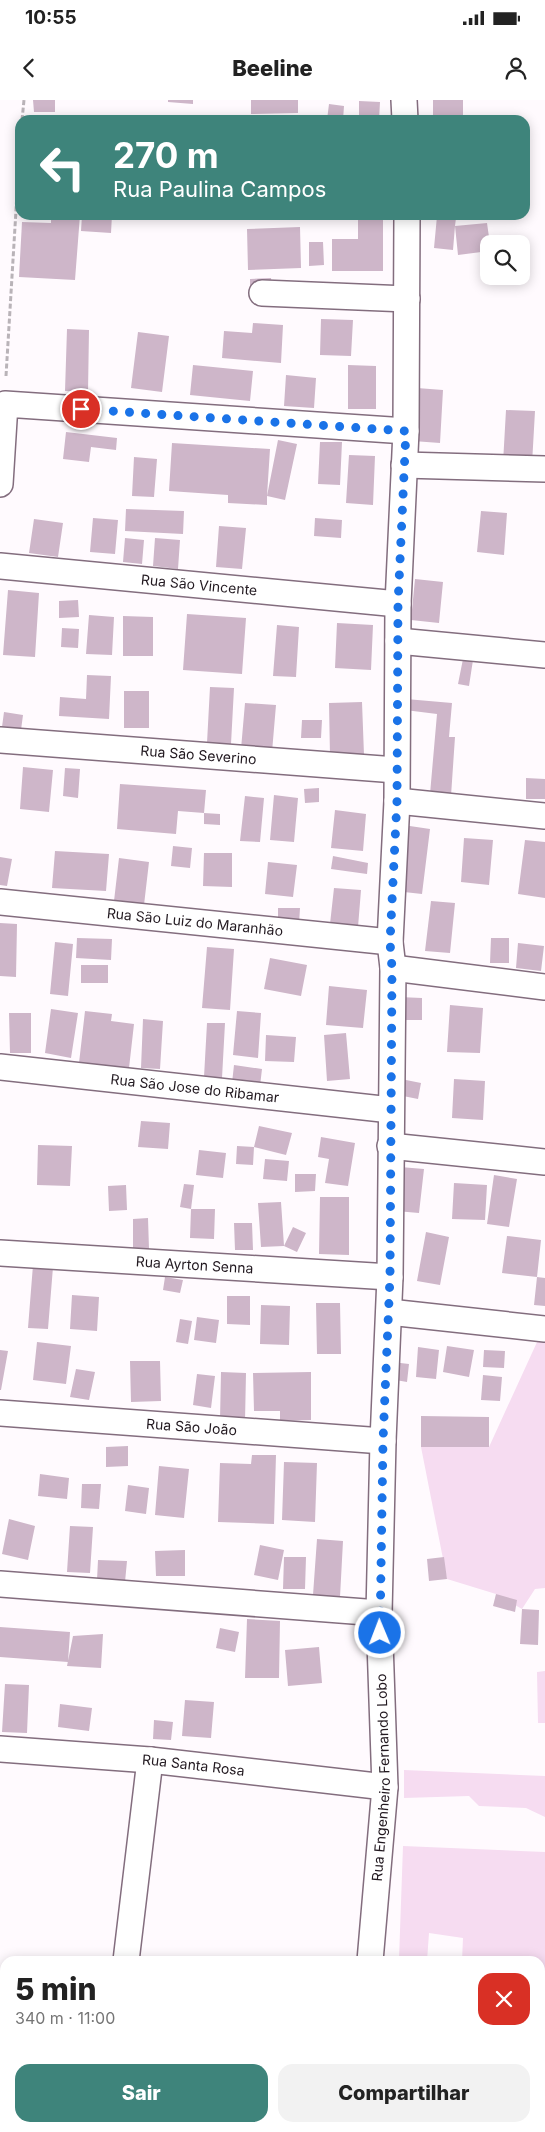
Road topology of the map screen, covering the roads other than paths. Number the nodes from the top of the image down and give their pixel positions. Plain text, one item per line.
1 (404, 100) edge
2 (405, 115) edge
3 (407, 220) edge
4 (262, 293) dead end
5 (407, 299) junction
6 (406, 431) junction
7 (404, 465) junction
8 (545, 469) edge
9 (0, 484) edge
10 (0, 566) edge
11 (398, 604) junction
12 (398, 641) junction
13 (545, 655) edge
14 (0, 740) edge
15 (396, 770) junction
16 (397, 801) junction
17 (545, 816) edge
18 (0, 902) edge
19 (390, 942) junction
20 (392, 968) junction
21 (545, 987) edge
22 (0, 1067) edge
23 (391, 1110) junction
24 (390, 1146) junction
25 (545, 1162) edge
26 (0, 1252) edge
27 (390, 1277) junction
28 (389, 1312) junction
29 (545, 1329) edge
30 (0, 1413) edge
31 (383, 1441) junction
32 (0, 1584) edge
33 (379, 1614) junction
34 (0, 1749) edge
35 (150, 1760) junction
36 (385, 1786) junction
37 (127, 1956) edge
38 (370, 1956) edge

1 - 2 street
3 - 5 street, Rua Engenheiro Fernando Lobo
4 - 5 street
5 - 6 street, Rua Engenheiro Fernando Lobo
6 - 7 street, Rua Engenheiro Fernando Lobo
6 - 9 street
7 - 8 street
7 - 11 street, Rua Engenheiro Fernando Lobo
10 - 11 street, Rua São Vincente
11 - 12 street, Rua Engenheiro Fernando Lobo
12 - 13 street
12 - 15 street, Rua Engenheiro Fernando Lobo
14 - 15 street, Rua São Severino
15 - 16 street, Rua Engenheiro Fernando Lobo
16 - 17 street
16 - 19 street, Rua Engenheiro Fernando Lobo
18 - 19 street, Rua São Luiz do Maranhão
19 - 20 street, Rua Engenheiro Fernando Lobo
20 - 21 street
20 - 23 street, Rua Engenheiro Fernando Lobo
22 - 23 street, Rua São Jose do Ribamar
23 - 24 street, Rua Engenheiro Fernando Lobo
24 - 25 street
24 - 27 street, Rua Engenheiro Fernando Lobo
26 - 27 street, Rua Ayrton Senna
27 - 28 street, Rua Engenheiro Fernando Lobo
28 - 29 street
28 - 31 street, Rua Engenheiro Fernando Lobo
30 - 31 street, Rua São João
31 - 33 street, Rua Engenheiro Fernando Lobo
32 - 33 street
33 - 36 street, Rua Engenheiro Fernando Lobo
34 - 35 street, Rua Santa Rosa
35 - 36 street, Rua Santa Rosa
35 - 37 street
36 - 38 street, Rua Engenheiro Fernando Lobo

